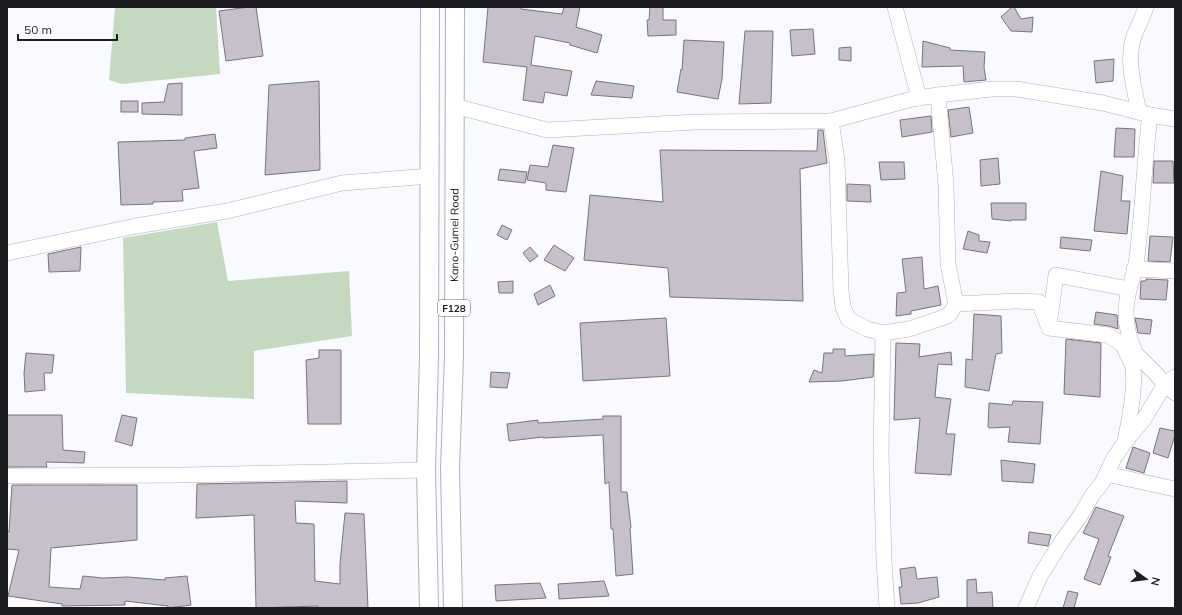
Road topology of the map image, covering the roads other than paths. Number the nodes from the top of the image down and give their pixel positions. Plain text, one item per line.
1 (430, 7) edge
2 (455, 7) edge
3 (896, 7) edge
4 (1146, 7) edge
5 (938, 94) junction
6 (919, 98) junction
7 (454, 106) junction
8 (1144, 113) junction
9 (1175, 119) edge
10 (831, 121) junction
11 (430, 176) junction
12 (7, 253) edge
13 (1134, 269) junction
14 (1175, 271) edge
15 (1129, 289) junction
16 (956, 304) junction
17 (1049, 328) junction
18 (883, 333) junction
19 (1122, 345) junction
20 (1136, 354) junction
21 (1172, 385) edge
22 (1125, 442) junction
23 (426, 470) junction
24 (1106, 474) junction
25 (7, 476) edge
26 (1175, 489) edge
27 (429, 608) edge
28 (454, 608) edge
29 (887, 608) edge
30 (1026, 608) edge

1 - 11 main road, F128
2 - 7 main road, Kano-Gumel Road / F128
3 - 6 street
4 - 8 street
5 - 6 street
5 - 8 street
5 - 16 street
6 - 10 street
7 - 10 street
7 - 28 main road, Kano-Gumel Road / F128
8 - 9 street
8 - 13 street
10 - 18 street
11 - 12 street
11 - 23 main road, F128
13 - 14 street
13 - 15 street
15 - 17 street
15 - 20 street
16 - 17 street
16 - 18 street
17 - 19 street
18 - 29 street
19 - 20 street
19 - 22 street
20 - 21 street
21 - 22 street
22 - 24 street
23 - 25 street
23 - 27 main road, F128
24 - 26 street
24 - 30 street

